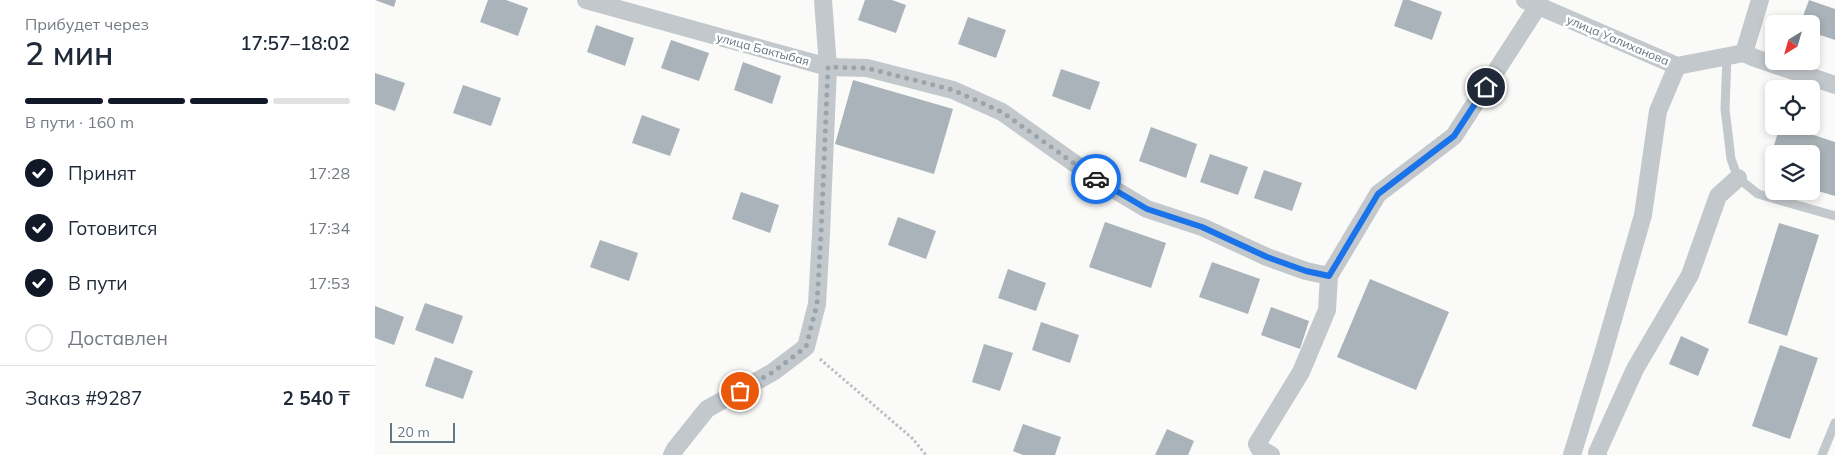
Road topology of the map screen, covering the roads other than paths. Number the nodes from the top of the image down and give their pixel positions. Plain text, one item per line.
1 (585, 0) edge
2 (823, 0) edge
3 (1759, 0) edge
4 (1531, 3) edge
5 (1727, 56) junction
6 (1749, 56) junction
7 (1677, 66) junction
8 (828, 67) junction
9 (1835, 85) edge
10 (1738, 178) junction
11 (1835, 216) edge
12 (1329, 276) junction
13 (1835, 422) edge
14 (672, 455) edge
15 (1271, 455) edge
16 (1572, 455) edge
17 (1598, 455) edge
18 (1823, 455) edge

1 - 8 street, улица Бактыбая
2 - 8 street
3 - 6 street
4 - 7 street, улица Уалиханова
4 - 12 street
5 - 6 street, улица Уалиханова
5 - 7 street, улица Уалиханова
5 - 10 lane
6 - 9 street
7 - 16 street
8 - 12 street, улица Бактыбая
8 - 14 street
10 - 11 lane
10 - 17 street
12 - 15 street
13 - 18 lane

